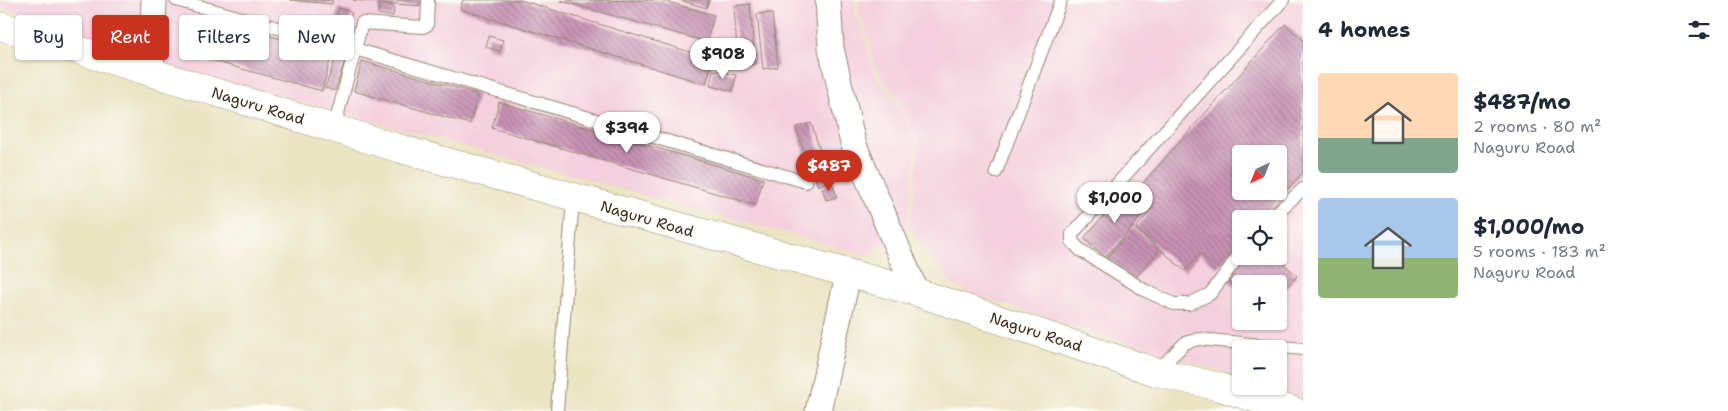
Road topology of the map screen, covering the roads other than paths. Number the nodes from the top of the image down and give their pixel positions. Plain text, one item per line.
1 (154, 0) edge
2 (176, 0) edge
3 (428, 0) edge
4 (828, 0) edge
5 (1061, 0) edge
6 (1283, 0) edge
7 (0, 26) edge
8 (355, 48) junction
9 (151, 73) junction
10 (334, 128) junction
11 (996, 172) dead end
12 (806, 182) dead end
13 (1303, 189) edge
14 (573, 198) junction
15 (1280, 210) edge
16 (1232, 265) edge
17 (848, 275) junction
18 (916, 292) junction
19 (1303, 349) edge
20 (1156, 372) junction
21 (557, 411) edge
22 (818, 411) edge
23 (1294, 411) edge

1 - 9 street
2 - 8 lane
3 - 8 lane
4 - 18 street
5 - 11 lane
6 - 16 lane
7 - 9 street, Naguru Road
8 - 10 lane
8 - 12 lane
9 - 10 street, Naguru Road
10 - 14 street, Naguru Road
13 - 15 lane
14 - 17 street, Naguru Road
14 - 21 lane
17 - 18 street, Naguru Road
17 - 22 street
18 - 20 street, Naguru Road
19 - 20 lane
20 - 23 street, Naguru Road

